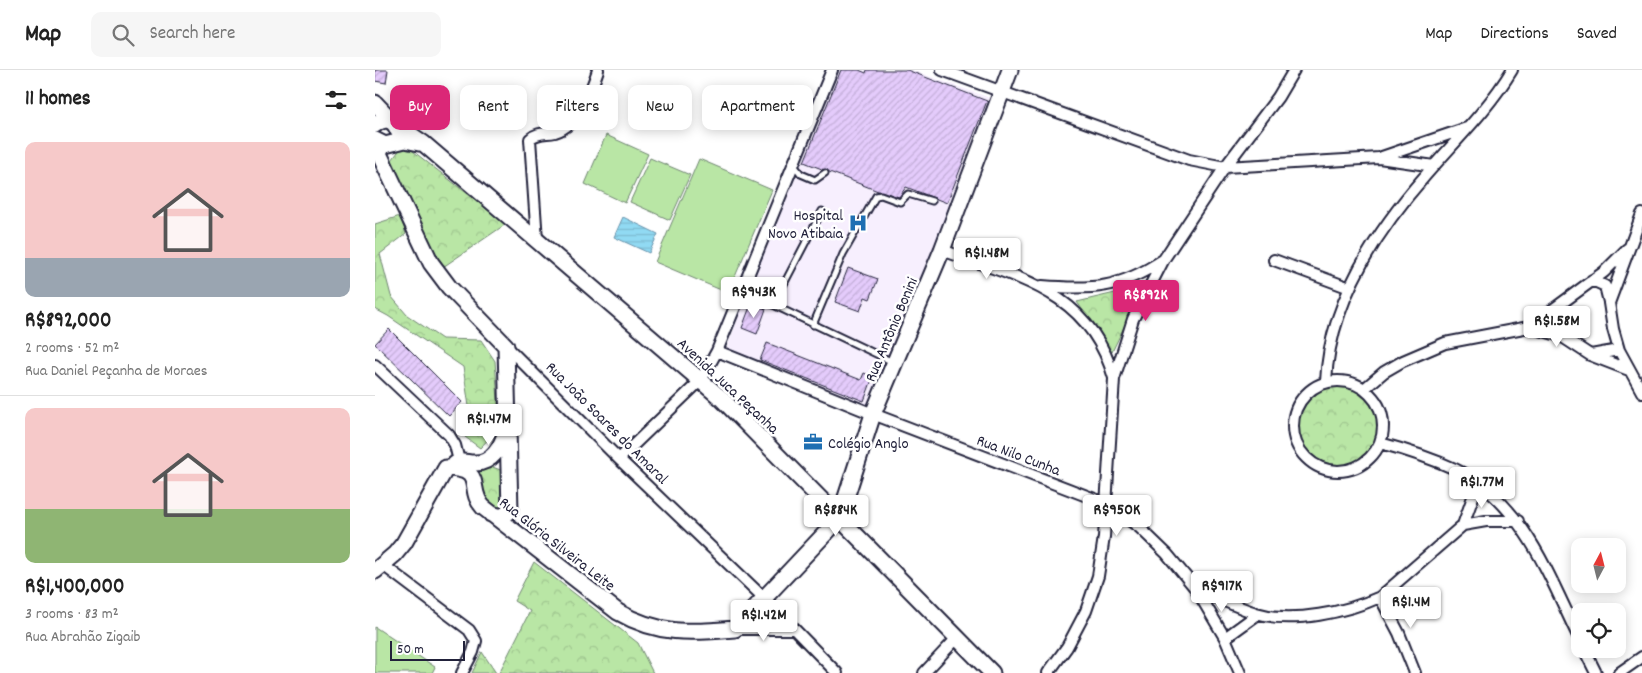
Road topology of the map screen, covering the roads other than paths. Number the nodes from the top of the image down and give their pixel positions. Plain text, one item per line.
1 (598, 70) edge
2 (832, 70) edge
3 (942, 70) edge
4 (1010, 70) edge
5 (1294, 70) edge
6 (1512, 70) edge
7 (1001, 91) junction
8 (375, 103) edge
9 (390, 120) edge
10 (390, 122) edge
11 (375, 125) edge
12 (1471, 126) junction
13 (396, 130) edge
14 (404, 130) edge
15 (375, 140) edge
16 (392, 143) junction
17 (423, 143) junction
18 (375, 145) edge
19 (1379, 158) junction
20 (793, 164) junction
21 (1225, 166) junction
22 (1433, 166) junction
23 (387, 173) junction
24 (825, 173) dead end
25 (932, 201) dead end
26 (822, 211) dead end
27 (1642, 214) edge
28 (537, 240) junction
29 (1632, 242) junction
30 (942, 250) junction
31 (1163, 259) junction
32 (1273, 260) dead end
33 (1592, 280) junction
34 (1041, 286) junction
35 (1349, 288) junction
36 (1075, 289) junction
37 (742, 290) junction
38 (1609, 304) junction
39 (773, 305) junction
40 (1558, 307) junction
41 (1073, 309) junction
42 (813, 325) junction
43 (1529, 327) junction
44 (1561, 336) junction
45 (506, 346) junction
46 (1619, 350) junction
47 (717, 351) junction
48 (1590, 355) junction
49 (895, 362) junction
50 (375, 365) edge
51 (1629, 370) junction
52 (1114, 379) junction
53 (701, 380) junction
54 (1326, 382) junction
55 (1364, 389) junction
56 (1642, 392) edge
57 (508, 412) junction
58 (873, 414) junction
59 (1380, 443) junction
60 (619, 459) junction
61 (482, 463) junction
62 (453, 464) junction
63 (510, 477) junction
64 (473, 478) junction
65 (1478, 483) junction
66 (1105, 503) junction
67 (491, 514) junction
68 (839, 519) junction
69 (1518, 521) junction
70 (1463, 525) junction
71 (379, 568) edge
72 (1196, 589) junction
73 (1380, 597) junction
74 (763, 598) junction
75 (1258, 614) junction
76 (1571, 622) edge
77 (735, 629) junction
78 (793, 629) junction
79 (957, 638) junction
80 (1225, 638) junction
81 (1642, 657) edge
82 (1588, 658) edge
83 (462, 673) edge
84 (837, 673) edge
85 (924, 673) edge
86 (992, 673) edge
87 (1049, 673) edge
88 (1240, 673) edge
89 (1415, 673) edge
90 (1596, 673) edge
91 (1619, 673) edge

1 - 28 street
2 - 20 street
3 - 7 street
4 - 7 main road, Rua Antônio Bonini
5 - 21 street
6 - 12 street
7 - 21 street
7 - 30 main road, Rua Antônio Bonini
8 - 9 main road
10 - 11 main road
12 - 19 street
12 - 22 street
13 - 16 main road, Rua João Soares do Amaral
14 - 17 main road, Avenida Juca Peçanha
15 - 16 main road
16 - 17 main road
16 - 23 main road, Rua João Soares do Amaral
17 - 28 main road, Avenida Juca Peçanha
18 - 23 main road, Rua João Soares do Amaral
19 - 21 street
19 - 22 street
20 - 24 lane
20 - 37 street
21 - 31 street
22 - 35 street
23 - 45 main road, Rua João Soares do Amaral
25 - 42 lane
26 - 39 lane
27 - 29 street
28 - 53 main road, Avenida Juca Peçanha
29 - 33 street
29 - 38 street
30 - 34 street
30 - 49 main road, Rua Antônio Bonini
31 - 36 street
31 - 52 street
32 - 35 street
33 - 38 street
33 - 40 street
34 - 36 street
34 - 41 street
35 - 54 street
36 - 41 street
37 - 39 lane
37 - 47 street
38 - 46 street
39 - 42 lane
40 - 43 street
40 - 44 street
41 - 52 street
42 - 49 lane
43 - 44 street
43 - 55 street
44 - 48 street
45 - 57 main road
45 - 60 street, Rua João Soares do Amaral
46 - 48 street
46 - 51 street
47 - 53 street
47 - 58 street, Rua Nilo Cunha
48 - 51 street
49 - 58 main road, Rua Antônio Bonini
50 - 62 street
51 - 56 street
52 - 66 street
53 - 60 street
53 - 68 main road, Avenida Juca Peçanha
54 - 55 street
54 - 59 street
55 - 59 street
57 - 61 main road
57 - 63 main road
58 - 66 street, Rua Nilo Cunha
58 - 68 main road, Rua Antônio Bonini
59 - 65 street
60 - 74 street, Rua João Soares do Amaral
61 - 62 main road
61 - 63 main road
61 - 64 main road
62 - 64 main road
62 - 71 main road
63 - 67 main road
64 - 67 main road, Rua Glória Silveira Leite
65 - 69 street
65 - 70 street
66 - 72 street, Rua Nilo Cunha
66 - 87 street
67 - 77 main road, Rua Glória Silveira Leite
68 - 74 main road
68 - 79 main road, Avenida Juca Peçanha
69 - 70 street
69 - 76 street
70 - 73 street
71 - 83 street
72 - 75 street
72 - 80 street, Rua Nilo Cunha
73 - 75 street
73 - 89 street
74 - 77 main road
74 - 78 street, Rua João Soares do Amaral
75 - 80 street
77 - 78 street
78 - 84 street, Rua João Soares do Amaral
79 - 85 street
79 - 86 main road, Avenida Juca Peçanha
80 - 88 street, Rua Nilo Cunha
81 - 91 street
82 - 90 street

